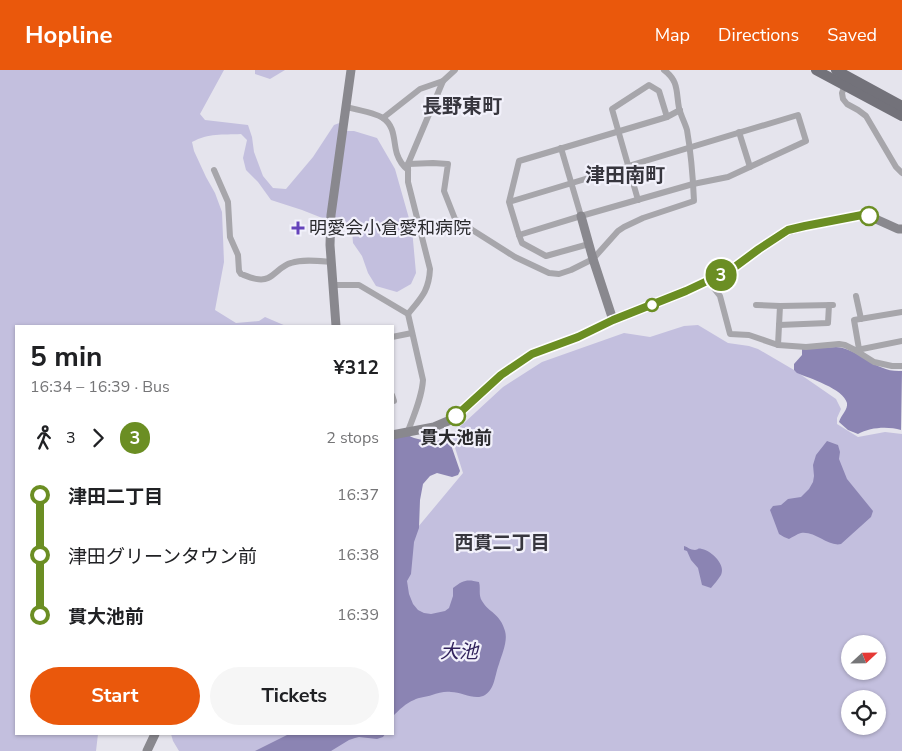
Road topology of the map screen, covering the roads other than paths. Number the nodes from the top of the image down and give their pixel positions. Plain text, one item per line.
1 (351, 70) edge
2 (455, 70) edge
3 (664, 70) edge
4 (816, 70) edge
5 (836, 70) edge
6 (443, 81) junction
7 (846, 81) junction
8 (902, 106) edge
9 (346, 107) junction
10 (680, 110) junction
11 (902, 116) edge
12 (667, 117) junction
13 (383, 118) junction
14 (618, 132) junction
15 (739, 132) junction
16 (561, 148) junction
17 (689, 148) junction
18 (628, 166) junction
19 (408, 167) junction
20 (750, 167) junction
21 (214, 170) dead end
22 (902, 173) edge
23 (571, 183) junction
24 (693, 184) junction
25 (638, 200) junction
26 (509, 202) junction
27 (581, 216) junction
28 (902, 229) edge
29 (519, 235) junction
30 (589, 244) junction
31 (593, 259) junction
32 (331, 262) junction
33 (708, 281) junction
34 (332, 286) junction
35 (856, 296) dead end
36 (756, 305) dead end
37 (780, 306) junction
38 (902, 312) edge
39 (408, 314) junction
40 (862, 319) junction
41 (613, 320) junction
42 (779, 324) junction
43 (336, 325) edge
44 (412, 333) junction
45 (394, 337) edge
46 (902, 341) edge
47 (778, 345) junction
48 (857, 350) junction
49 (902, 366) edge
50 (408, 431) junction
51 (394, 434) edge
52 (155, 735) edge
53 (147, 751) edge

1 - 9 street
2 - 6 street
3 - 10 street
4 - 7 main road
5 - 7 main road
6 - 13 street
6 - 19 street
7 - 8 main road
7 - 11 main road
7 - 22 street
9 - 13 street
9 - 32 street
10 - 12 street
10 - 17 street
12 - 14 street
12 - 14 street
13 - 19 street
14 - 16 street
14 - 18 street
15 - 17 street
15 - 20 street
15 - 20 street
16 - 23 street
16 - 26 street
17 - 18 street
17 - 24 street
18 - 23 street
18 - 25 street
19 - 31 street
19 - 39 street
20 - 24 street
21 - 32 street
23 - 26 street
23 - 27 street
24 - 25 street
24 - 31 street
25 - 27 street
26 - 29 street
27 - 29 street
27 - 30 street
28 - 33 street
29 - 30 street
30 - 31 street
31 - 41 street
32 - 34 street
33 - 41 street
33 - 47 street
34 - 39 street
34 - 43 street
35 - 40 street
36 - 37 street
37 - 42 street
37 - 42 street
38 - 40 street
39 - 44 street
40 - 48 street
41 - 50 street
42 - 47 street
44 - 45 street
44 - 50 street
46 - 48 street
47 - 48 street
48 - 49 street
50 - 51 street
52 - 53 street

